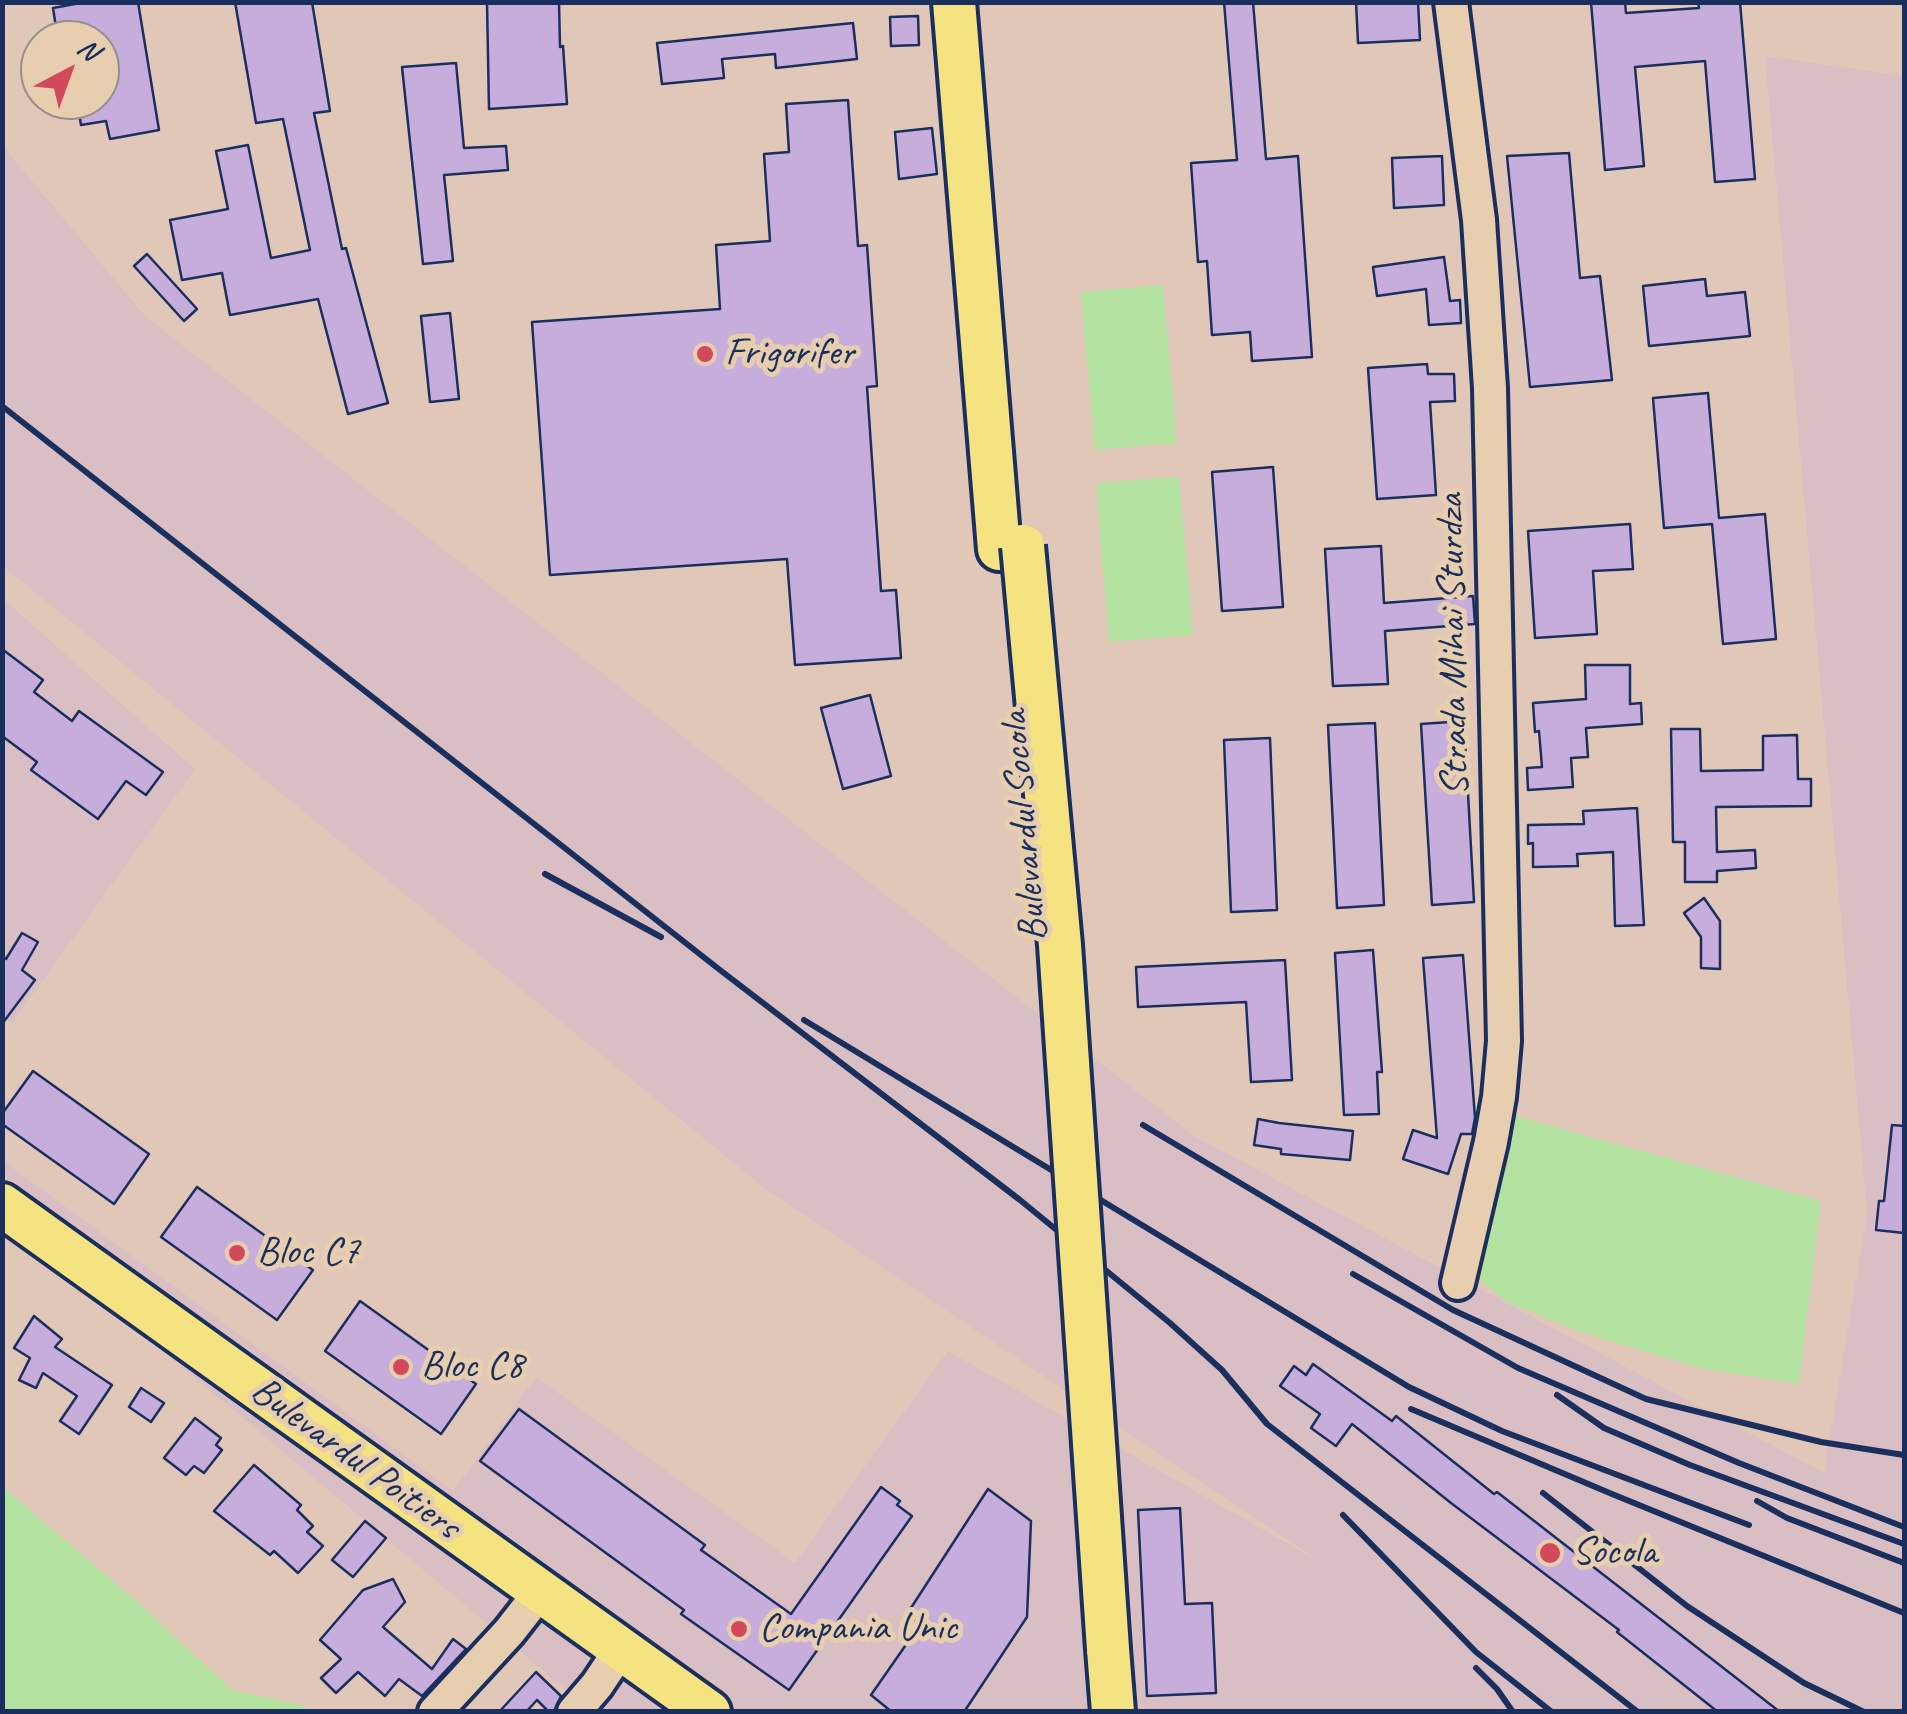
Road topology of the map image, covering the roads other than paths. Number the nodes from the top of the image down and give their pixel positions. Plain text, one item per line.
1 (954, 2) edge
2 (979, 2) edge
3 (1451, 2) edge
4 (1011, 548) junction
5 (2, 1205) edge
6 (2, 1233) edge
7 (1458, 1283) dead end
8 (527, 1609) junction
9 (1096, 1650) junction
10 (615, 1659) junction
11 (435, 1712) edge
12 (574, 1712) edge
13 (670, 1712) edge
14 (709, 1712) edge
15 (1088, 1712) edge
16 (1113, 1712) edge

1 - 4 main road, Bulevardul Socola
2 - 4 main road, Bulevardul Socola
3 - 7 street, Strada Mihai Sturdza
4 - 9 main road, Bulevardul Socola
5 - 10 main road, Bulevardul Poitiers
6 - 8 main road, Bulevardul Poitiers
8 - 10 main road, Bulevardul Poitiers
8 - 11 street
9 - 15 main road
9 - 16 main road
10 - 12 street
10 - 13 main road, Bulevardul Poitiers
10 - 14 main road, Bulevardul Poitiers

